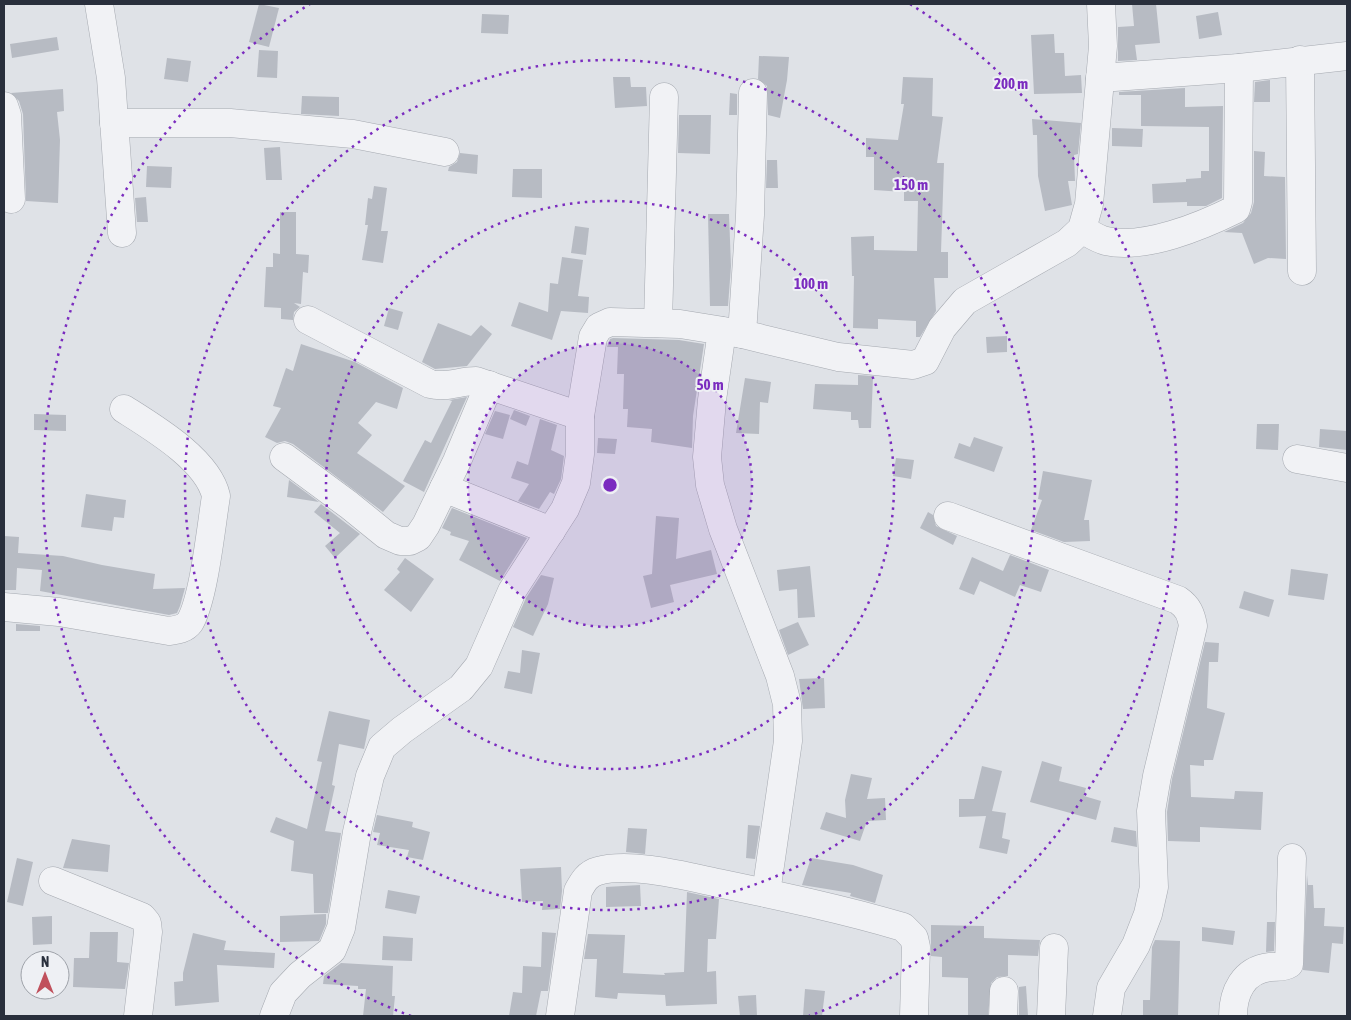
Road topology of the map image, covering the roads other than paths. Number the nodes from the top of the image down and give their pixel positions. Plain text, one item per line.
1 (99, 4) edge
2 (1102, 4) edge
3 (1347, 56) edge
4 (1300, 60) junction
5 (1239, 68) junction
6 (1100, 78) junction
7 (753, 93) dead end
8 (664, 97) dead end
9 (4, 106) edge
10 (114, 123) junction
11 (445, 152) dead end
12 (11, 199) dead end
13 (1082, 229) junction
14 (122, 233) dead end
15 (1302, 271) dead end
16 (308, 320) dead end
17 (658, 324) junction
18 (732, 332) junction
19 (488, 385) junction
20 (124, 409) dead end
21 (580, 416) junction
22 (284, 457) dead end
23 (1297, 459) dead end
24 (1347, 468) edge
25 (444, 488) junction
26 (948, 516) dead end
27 (551, 531) junction
28 (4, 607) edge
29 (1292, 858) dead end
30 (52, 881) dead end
31 (766, 893) junction
32 (1054, 948) dead end
33 (138, 1016) edge
34 (274, 1016) edge
35 (560, 1016) edge
36 (914, 1016) edge
37 (1051, 1016) edge
38 (1107, 1016) edge
39 (1234, 1016) edge

1 - 10 street
2 - 6 street
3 - 4 street
4 - 5 street
4 - 15 street
5 - 6 street
5 - 13 street
6 - 13 street
7 - 18 street
8 - 17 street
9 - 12 street
10 - 11 street
10 - 14 street
13 - 18 street
16 - 19 street
17 - 18 street
17 - 21 street
18 - 31 street
19 - 21 street
19 - 25 street
20 - 28 street
21 - 27 street
22 - 25 street
23 - 24 street
25 - 27 street
26 - 38 street
27 - 34 street
29 - 39 street
30 - 33 street
31 - 35 street
31 - 36 street
32 - 37 street

